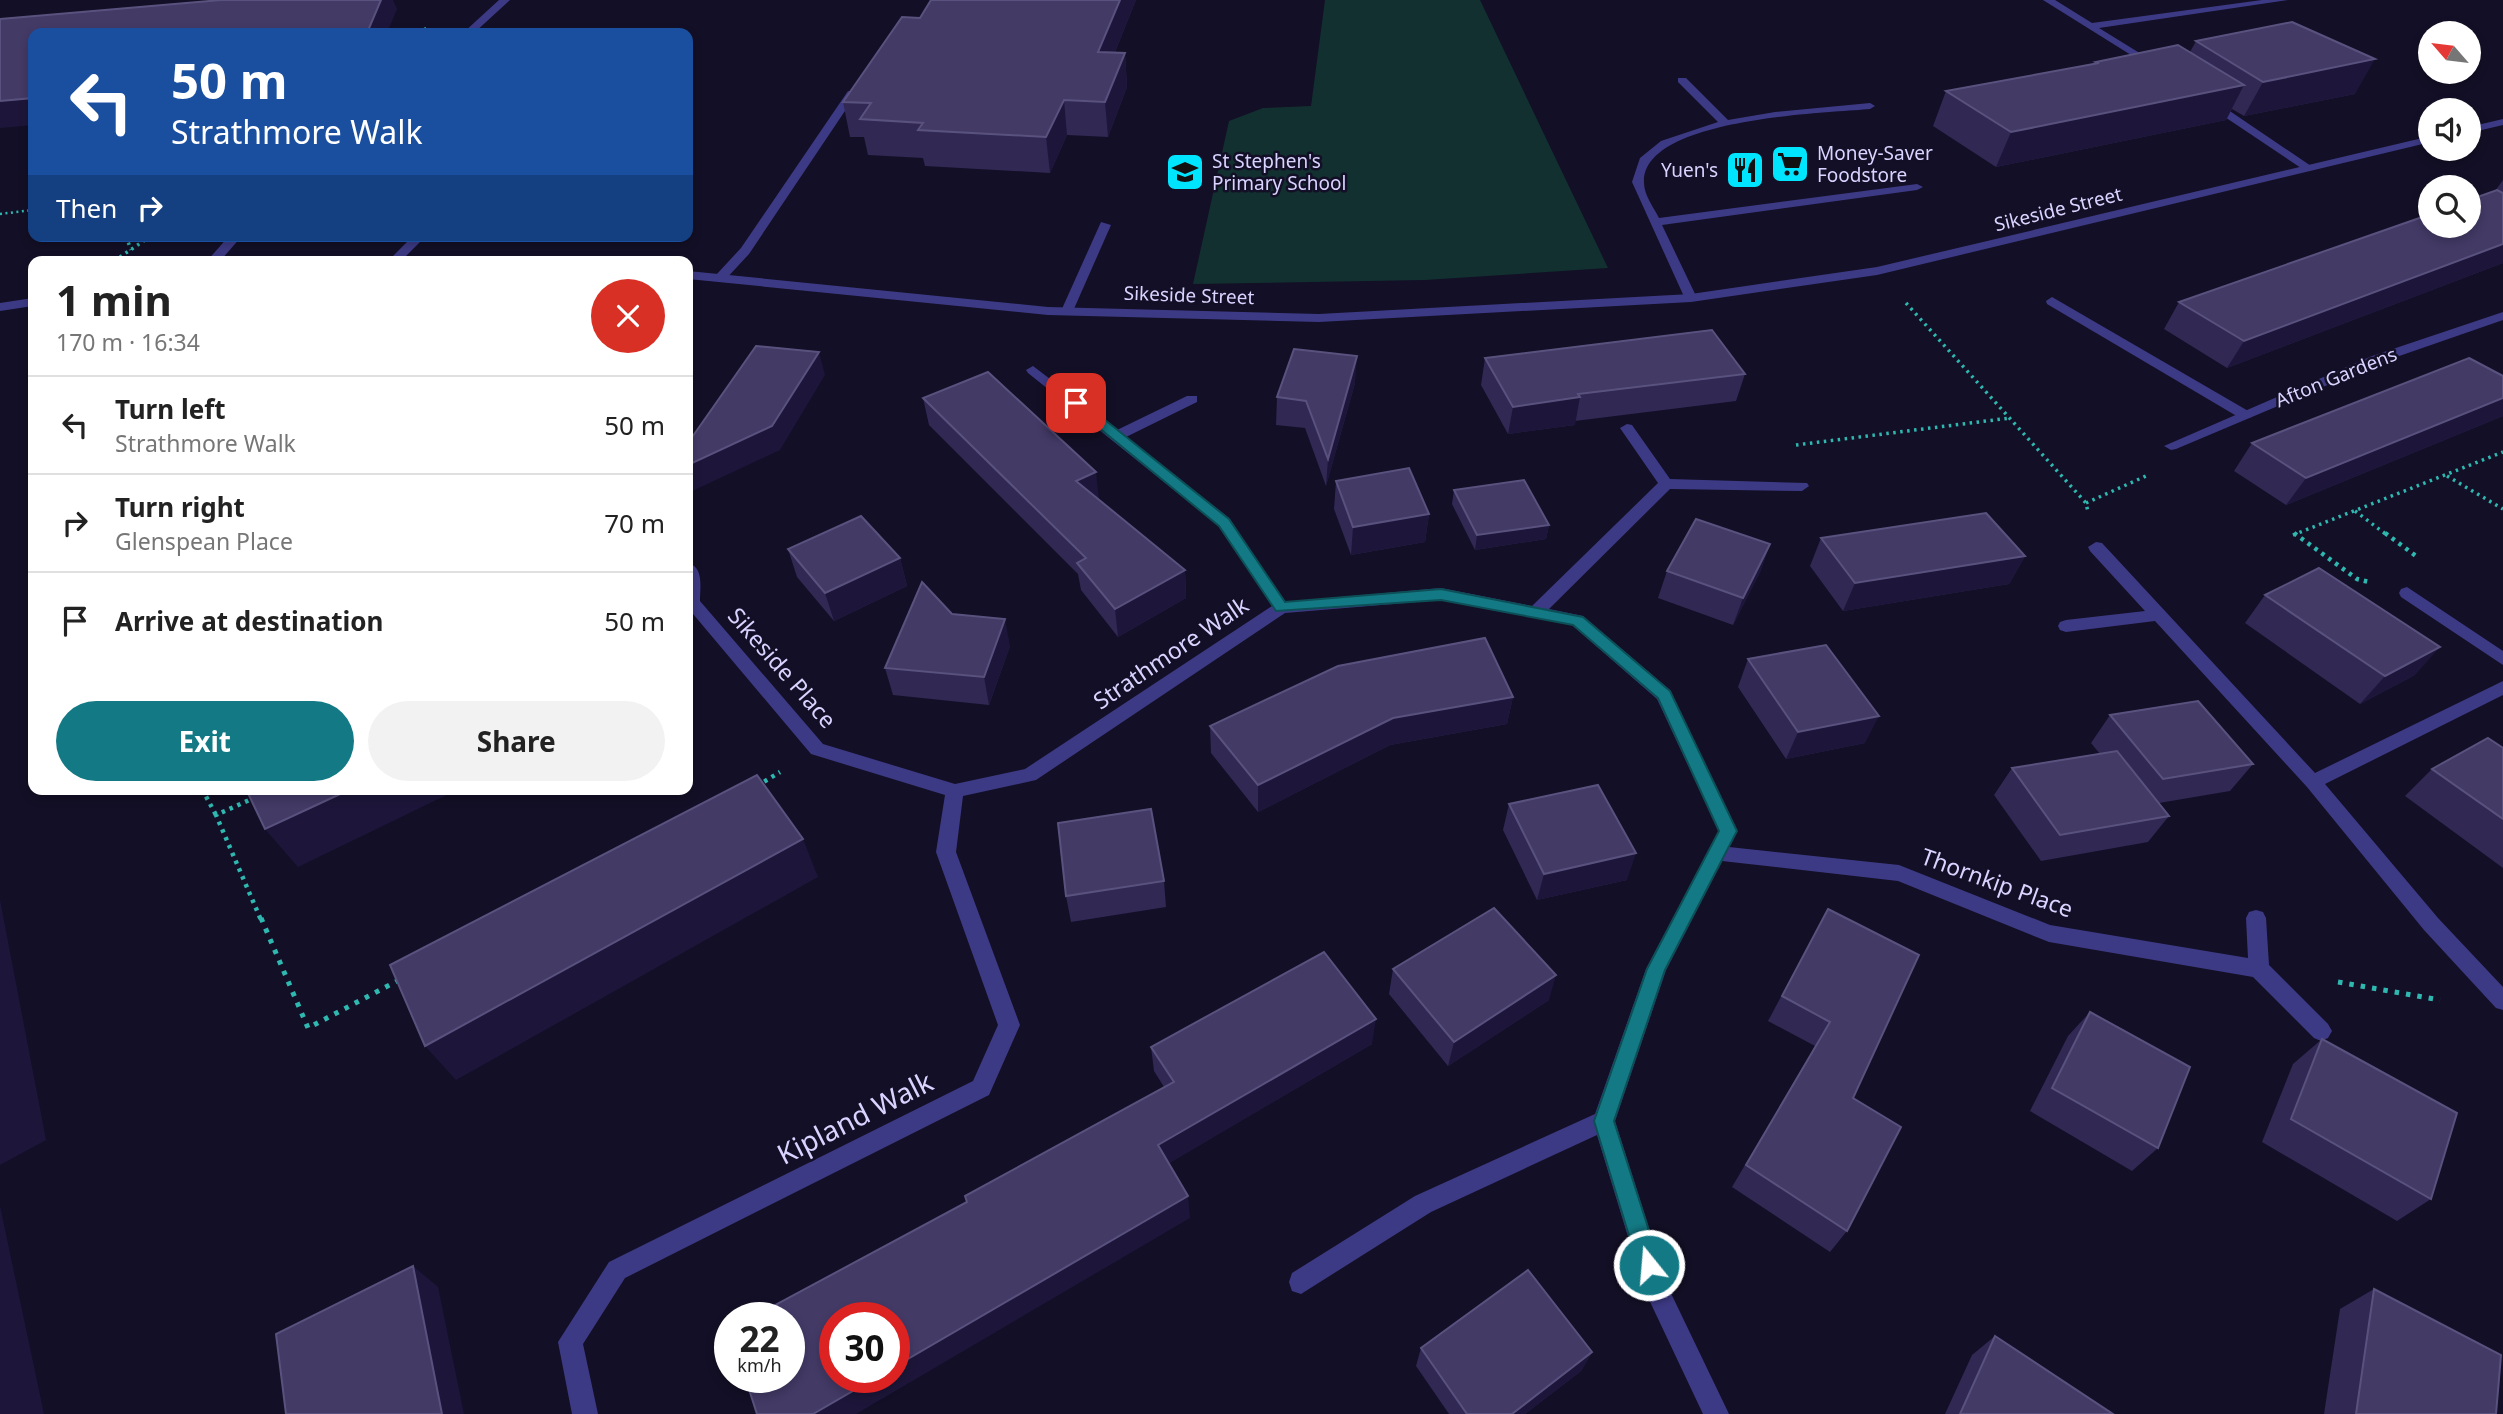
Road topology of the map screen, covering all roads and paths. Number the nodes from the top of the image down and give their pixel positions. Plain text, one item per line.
1 (505, 0) edge
2 (2048, 0) edge
3 (2283, 0) edge
4 (2092, 26) junction
5 (474, 28) edge
6 (2171, 77) edge
7 (1682, 80) dead end
8 (852, 93) edge
9 (2205, 98) edge
10 (1870, 106) dead end
11 (2503, 121) edge
12 (1725, 123) junction
13 (2481, 127) edge
14 (2418, 142) edge
15 (2308, 168) junction
16 (1917, 187) dead end
17 (28, 211) edge
18 (0, 214) edge
19 (1655, 222) junction
20 (1105, 225) dead end
21 (129, 242) edge
22 (142, 242) edge
23 (230, 242) edge
24 (414, 242) edge
25 (131, 250) junction
26 (122, 256) edge
27 (218, 256) edge
28 (399, 256) edge
29 (1877, 271) junction
30 (693, 275) edge
31 (720, 278) junction
32 (1691, 298) junction
33 (2052, 302) dead end
34 (28, 303) edge
35 (0, 307) edge
36 (1067, 311) junction
37 (2503, 316) edge
38 (1033, 370) dead end
39 (1192, 400) dead end
40 (2245, 415) junction
41 (2010, 418) junction
42 (1628, 429) dead end
43 (1118, 435) junction
44 (2171, 446) joint
45 (2503, 453) edge
46 (2446, 476) junction
47 (1666, 484) junction
48 (1802, 486) joint
49 (2086, 503) junction
50 (2503, 509) edge
51 (2096, 547) joint
52 (2407, 593) joint
53 (693, 603) edge
54 (1281, 608) junction
55 (1536, 612) junction
56 (2158, 615) junction
57 (2067, 626) dead end
58 (2503, 659) edge
59 (2503, 687) edge
60 (817, 749) junction
61 (2313, 782) junction
62 (752, 789) edge
63 (955, 791) junction
64 (205, 795) edge
65 (259, 795) edge
66 (216, 814) junction
67 (1716, 853) junction
68 (2256, 918) dead end
69 (2259, 969) junction
70 (405, 977) edge
71 (2449, 1001) dead end
72 (2503, 1001) edge
73 (2320, 1031) dead end
74 (1604, 1121) junction
75 (1301, 1282) dead end
76 (585, 1414) edge
77 (1716, 1414) edge

1 - 5 street
2 - 4 street
3 - 4 street
4 - 6 street
7 - 12 street
8 - 31 street
9 - 15 street
10 - 12 street
11 - 13 street
12 - 19 street
14 - 15 street, Sikeside Street
15 - 29 street, Sikeside Street
16 - 19 street
17 - 18 path
19 - 32 street
20 - 36 street
21 - 25 path
22 - 25 path
23 - 27 street
24 - 28 street
25 - 26 path
29 - 32 street, Sikeside Street
29 - 41 path
30 - 31 street, Sikeside Street
31 - 36 street, Sikeside Street
32 - 36 street, Sikeside Street
33 - 40 street
34 - 35 street
37 - 40 street, Afton Gardens
38 - 43 street
39 - 43 street
40 - 44 street, Afton Gardens
41 - 48 path
41 - 49 path
42 - 47 street
43 - 54 street
44 - 49 path
45 - 46 path
46 - 50 path
46 - 52 path
47 - 48 street
47 - 55 street
49 - 51 path
51 - 56 street
52 - 58 street
53 - 60 street, Sikeside Place
54 - 55 street, Strathmore Walk
54 - 63 street, Strathmore Walk
55 - 67 street, Strathmore Walk
56 - 57 street
56 - 61 street
59 - 61 street
60 - 62 path
60 - 63 street, Sikeside Place
61 - 72 street
63 - 76 street, Kipland Walk
64 - 66 path
65 - 66 path
66 - 70 path
67 - 69 street, Thornkip Place
67 - 74 street, Strathmore Walk
68 - 69 street
69 - 71 path
69 - 73 street
74 - 75 street
74 - 77 street

